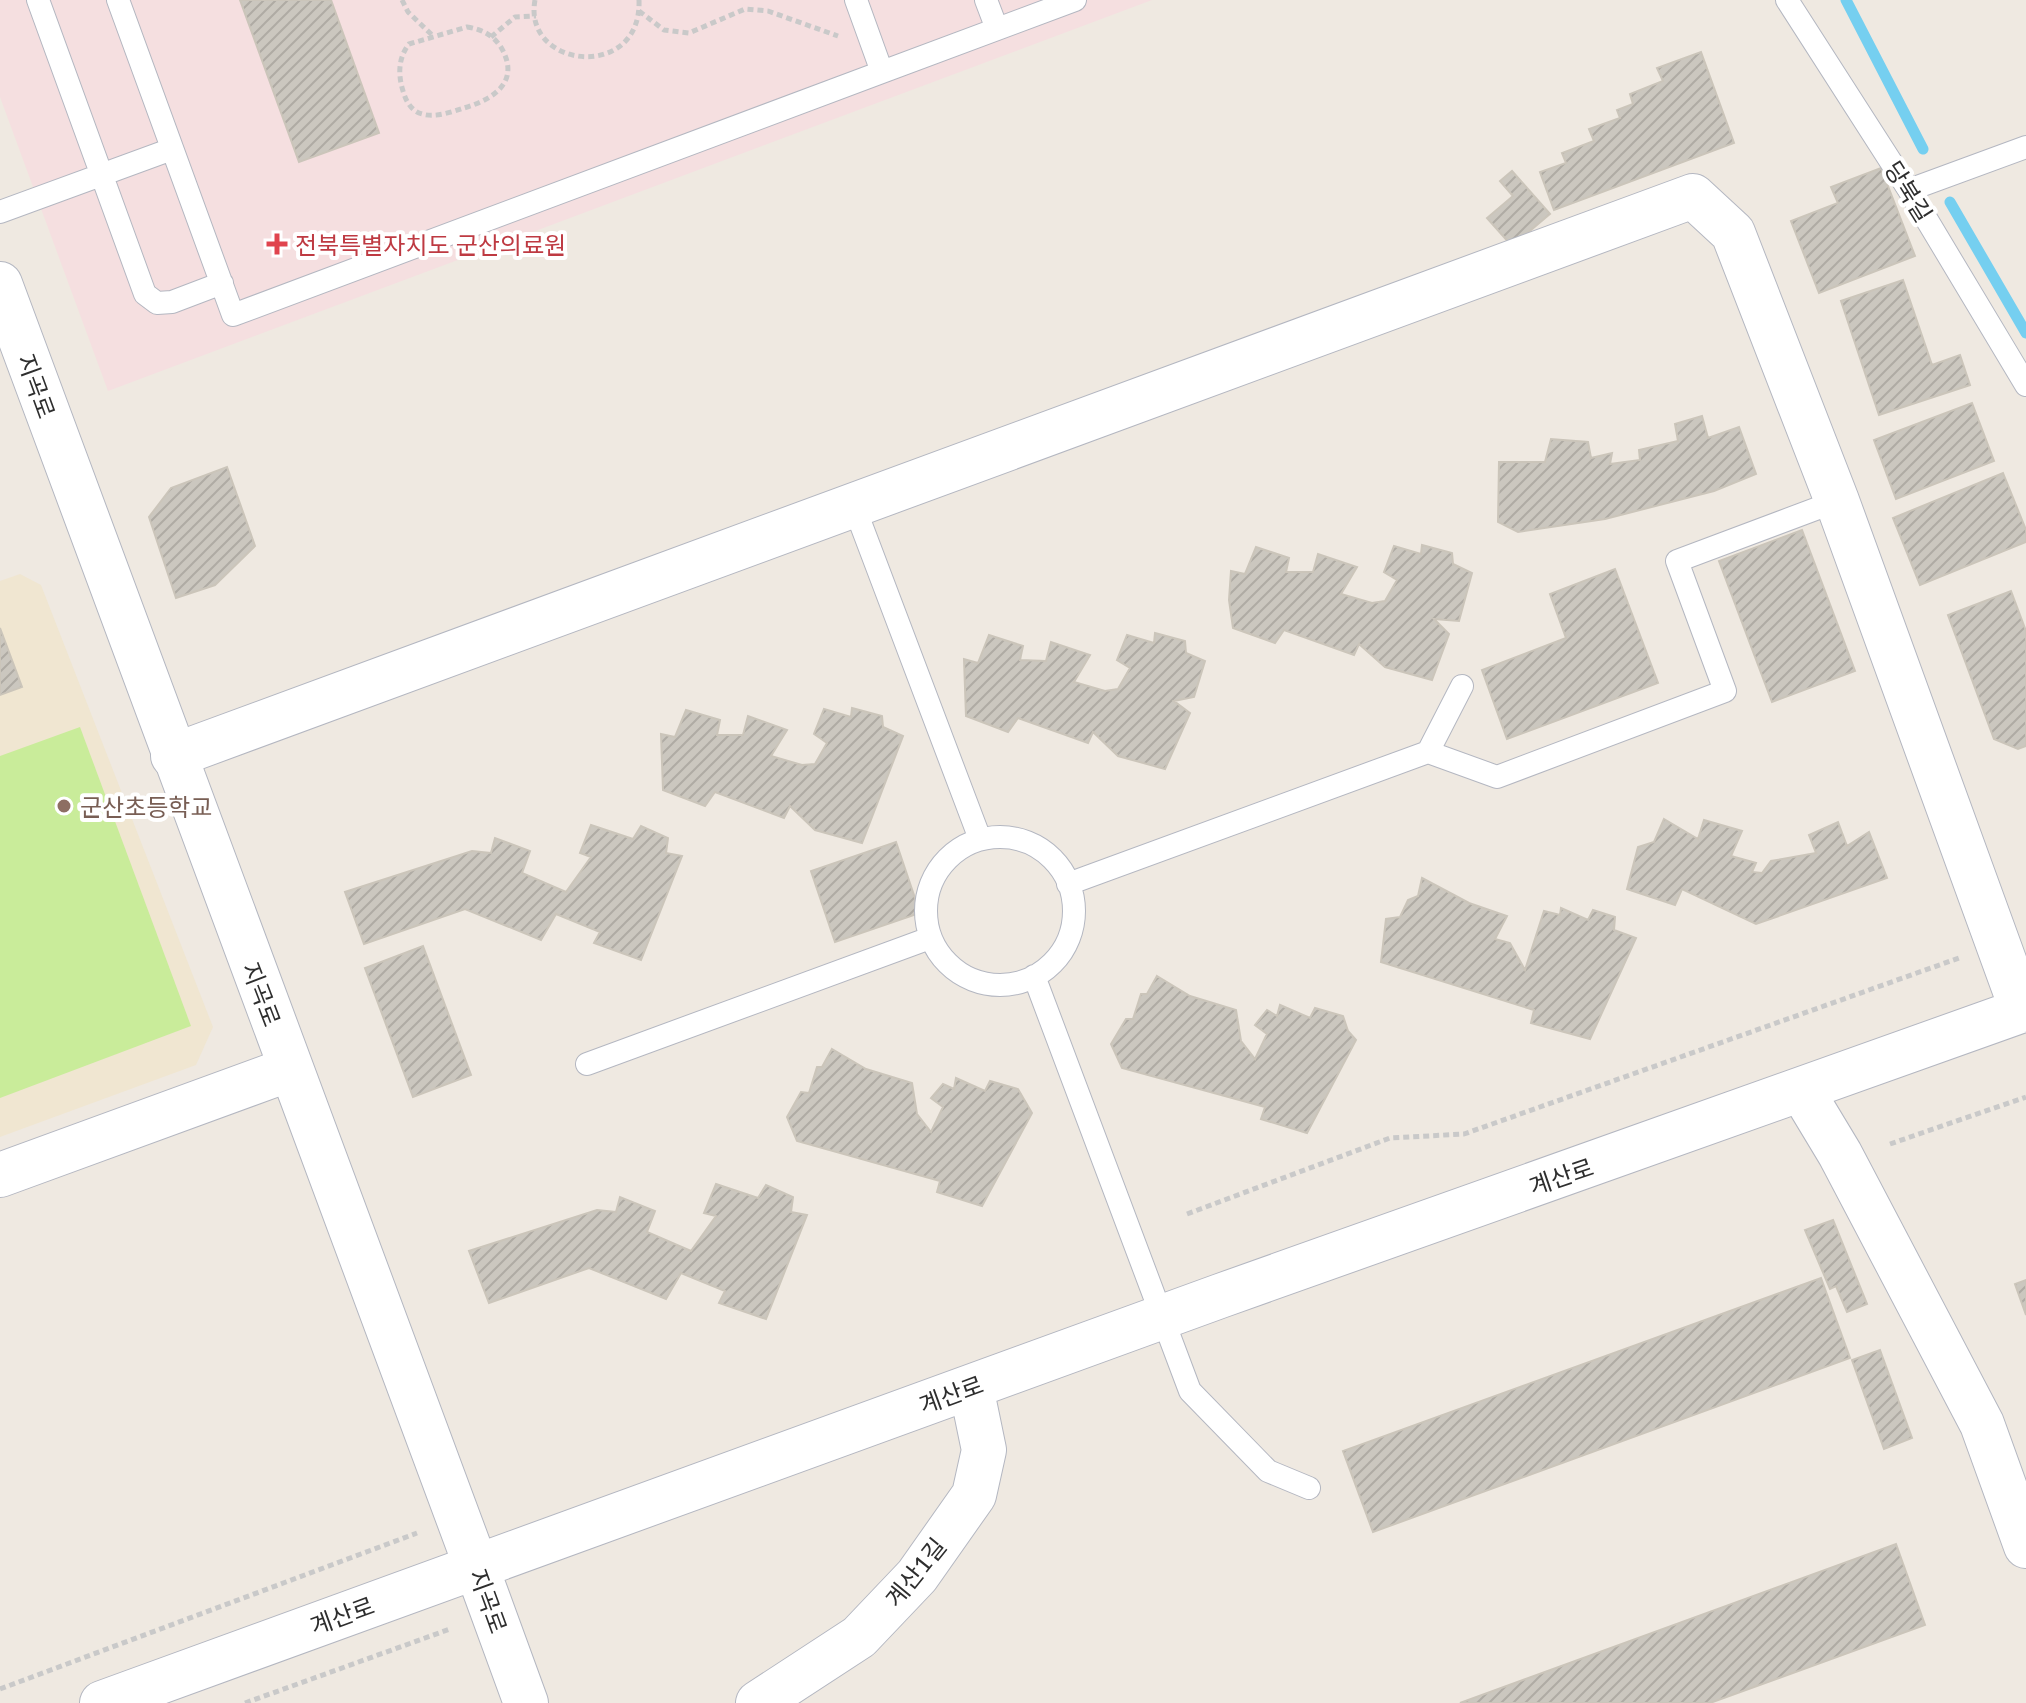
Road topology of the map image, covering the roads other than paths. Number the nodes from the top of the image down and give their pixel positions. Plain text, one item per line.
1 (38, 0) edge
2 (118, 0) edge
3 (856, 0) edge
4 (986, 0) edge
5 (1075, 0) edge
6 (1787, 0) edge
7 (997, 29) junction
8 (882, 72) junction
9 (2026, 147) edge
10 (172, 149) junction
11 (101, 174) junction
12 (1909, 190) junction
13 (0, 212) edge
14 (222, 283) junction
15 (0, 284) edge
16 (2026, 385) edge
17 (1837, 501) junction
18 (854, 506) junction
19 (1462, 686) dead end
20 (1428, 752) junction
21 (173, 756) junction
22 (980, 839) junction
23 (1068, 884) junction
24 (930, 938) junction
25 (1034, 976) junction
26 (2024, 1009) edge
27 (587, 1064) dead end
28 (290, 1069) junction
29 (1802, 1091) junction
30 (0, 1175) edge
31 (1164, 1317) junction
32 (971, 1387) junction
33 (2011, 1458) edge
34 (1309, 1488) dead end
35 (2026, 1546) edge
36 (476, 1566) junction
37 (102, 1703) edge
38 (526, 1703) edge
39 (758, 1703) edge

1 - 11 lane
2 - 10 lane
3 - 8 lane
4 - 7 lane
5 - 7 lane
6 - 12 lane, 당북길
7 - 8 lane
8 - 14 lane
9 - 12 lane
10 - 11 lane
10 - 14 lane
11 - 13 lane
11 - 14 lane
12 - 16 lane, 당북길
15 - 21 street, 지곡로
17 - 18 street
17 - 20 lane
17 - 26 street
18 - 21 street
18 - 22 lane
19 - 20 lane
20 - 23 lane
21 - 28 street, 지곡로
22 - 23 lane
22 - 24 lane
23 - 25 lane
24 - 25 lane
24 - 27 lane
25 - 31 lane
26 - 29 street, 계산로
28 - 30 street
28 - 36 street, 지곡로
29 - 31 street, 계산로
29 - 33 street
31 - 32 street, 계산로
31 - 34 lane
32 - 36 street, 계산로
32 - 39 street, 계산1길
33 - 35 street
36 - 37 street, 계산로
36 - 38 street, 지곡로

